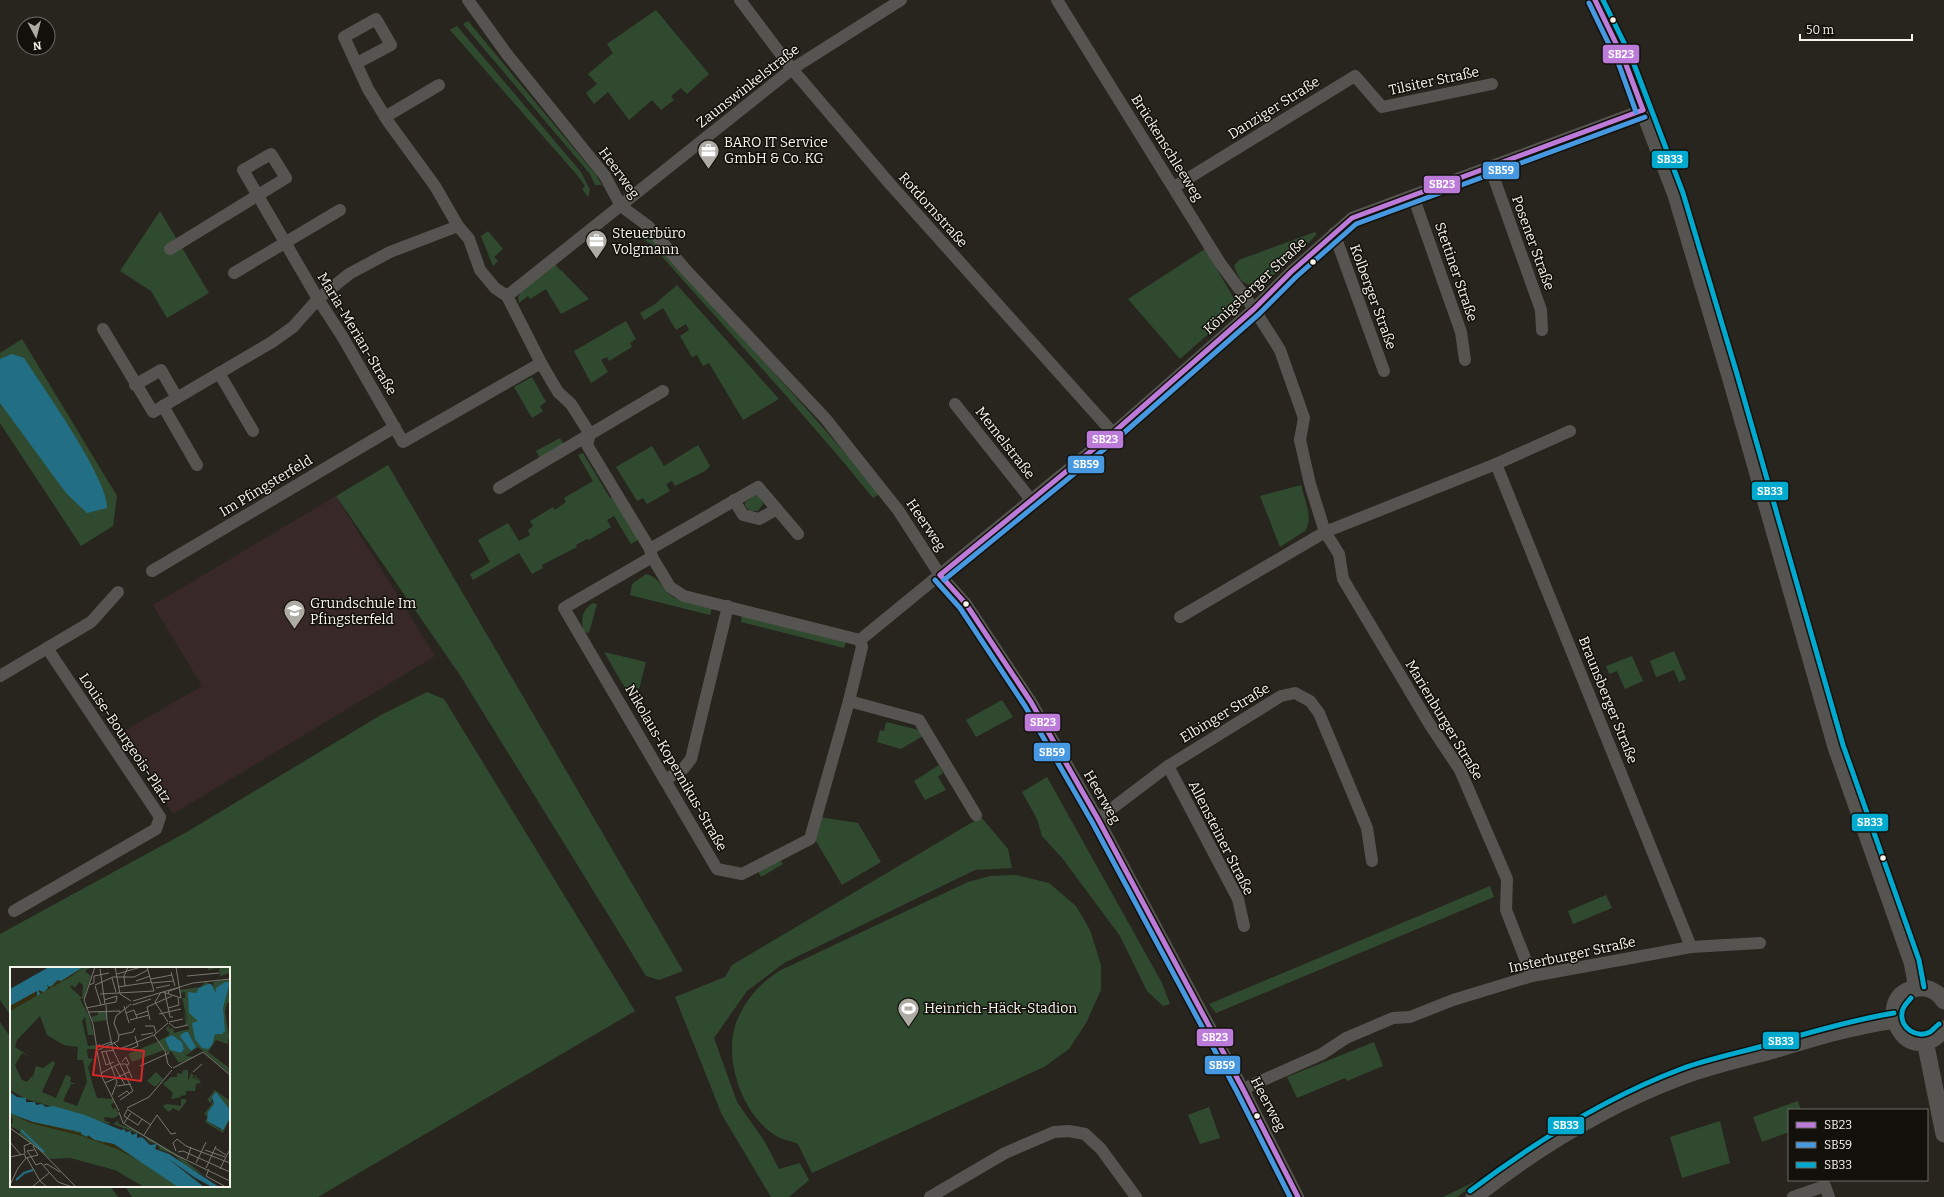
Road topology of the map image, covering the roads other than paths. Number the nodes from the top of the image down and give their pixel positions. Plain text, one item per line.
1 (468, 0) edge
2 (740, 0) edge
3 (901, 0) edge
4 (1057, 0) edge
5 (1595, 0) edge
6 (357, 63) dead end
7 (792, 69) junction
8 (1492, 84) dead end
9 (439, 85) dead end
10 (1382, 107) joint
11 (1643, 110) junction
12 (385, 116) junction
13 (1490, 167) junction
14 (1174, 187) junction
15 (1413, 196) junction
16 (622, 206) junction
17 (340, 210) dead end
18 (458, 226) junction
19 (1334, 233) junction
20 (285, 242) junction
21 (170, 249) dead end
22 (234, 273) dead end
23 (507, 296) junction
24 (318, 299) junction
25 (1254, 309) junction
26 (103, 329) dead end
27 (1542, 330) dead end
28 (1465, 360) dead end
29 (541, 363) junction
30 (1384, 371) dead end
31 (219, 373) junction
32 (135, 385) junction
33 (663, 391) dead end
34 (177, 398) junction
35 (956, 404) dead end
36 (163, 406) junction
37 (395, 427) junction
38 (253, 431) dead end
39 (1570, 431) dead end
40 (1113, 432) junction
41 (590, 434) junction
42 (1496, 464) junction
43 (197, 465) dead end
44 (499, 488) dead end
45 (734, 500) junction
46 (1032, 501) junction
47 (777, 509) junction
48 (1325, 532) junction
49 (798, 534) dead end
50 (651, 553) junction
51 (152, 571) dead end
52 (940, 575) junction
53 (118, 592) dead end
54 (728, 606) junction
55 (1180, 617) dead end
56 (860, 640) junction
57 (47, 648) junction
58 (0, 676) edge
59 (849, 701) junction
60 (1168, 766) junction
61 (665, 780) junction
62 (976, 815) dead end
63 (1098, 819) junction
64 (1372, 861) dead end
65 (14, 911) dead end
66 (1244, 926) dead end
67 (1760, 943) dead end
68 (1691, 947) junction
69 (1532, 976) junction
70 (1917, 988) junction
71 (1944, 1001) edge
72 (1895, 1020) junction
73 (1944, 1029) edge
74 (1925, 1041) junction
75 (1243, 1089) junction
76 (1944, 1134) edge
77 (930, 1197) edge
78 (1136, 1197) edge
79 (1298, 1197) edge
80 (1474, 1197) edge
81 (1793, 1197) edge
82 (1829, 1197) edge

1 - 16 street, Heerweg
2 - 7 street, Rotdornstraße
3 - 7 street, Zaunswinkelstraße
4 - 14 street, Brückenschleeweg
5 - 11 street
6 - 12 street
7 - 16 street, Zaunswinkelstraße
7 - 40 street, Rotdornstraße
8 - 10 street, Tilsiter Straße
9 - 12 street
10 - 14 street, Danziger Straße
11 - 13 street, Königsberger Straße
11 - 70 street
12 - 18 street
13 - 15 street, Königsberger Straße
13 - 27 street, Posener Straße
14 - 25 street, Brückenschleeweg
15 - 19 street, Königsberger Straße
15 - 28 street, Stettiner Straße
16 - 23 street, Zaunswinkelstraße
16 - 52 street, Heerweg
17 - 20 street
18 - 23 street
18 - 24 street
19 - 25 street, Königsberger Straße
19 - 30 street, Kolberger Straße
20 - 21 street, Maria-Merian-Straße
20 - 22 street
20 - 24 street, Maria-Merian-Straße
23 - 29 street
24 - 31 street
24 - 37 street, Maria-Merian-Straße
25 - 40 street, Königsberger Straße
25 - 48 street, Marienburger Straße
26 - 32 street
29 - 37 street, Maria-Merian-Straße
29 - 41 street
31 - 34 street
31 - 38 street
32 - 34 street
32 - 36 street
33 - 41 street
34 - 36 street
35 - 46 street, Memelstraße
36 - 43 street
37 - 51 street, Im Pfingsterfeld
39 - 42 street
40 - 46 street, Königsberger Straße
41 - 44 street
41 - 50 street
42 - 48 street
42 - 68 street, Braunsberger Straße
45 - 47 street
45 - 47 street
45 - 50 street
46 - 52 street, Königsberger Straße
47 - 49 street
48 - 55 street
48 - 69 street, Marienburger Straße
50 - 54 street
50 - 61 street, Nikolaus-Kopernikus-Straße
52 - 56 street, Königsberger Straße
52 - 63 street, Heerweg
53 - 57 street
54 - 56 street
54 - 61 street
56 - 59 street, Nikolaus-Kopernikus-Straße
57 - 58 street
57 - 65 street, Louise-Bourgeois-Platz
59 - 61 street, Nikolaus-Kopernikus-Straße
59 - 62 street
60 - 63 street, Elbinger Straße
60 - 64 street, Elbinger Straße
60 - 66 street, Allensteiner Straße
63 - 75 street, Heerweg
67 - 68 street, Insterburger Straße
68 - 69 street, Insterburger Straße
69 - 75 street, Insterburger Straße
70 - 71 street
70 - 72 street
72 - 74 street
72 - 80 street
73 - 74 street
74 - 76 street
75 - 79 street, Heerweg
77 - 78 street
81 - 82 street

